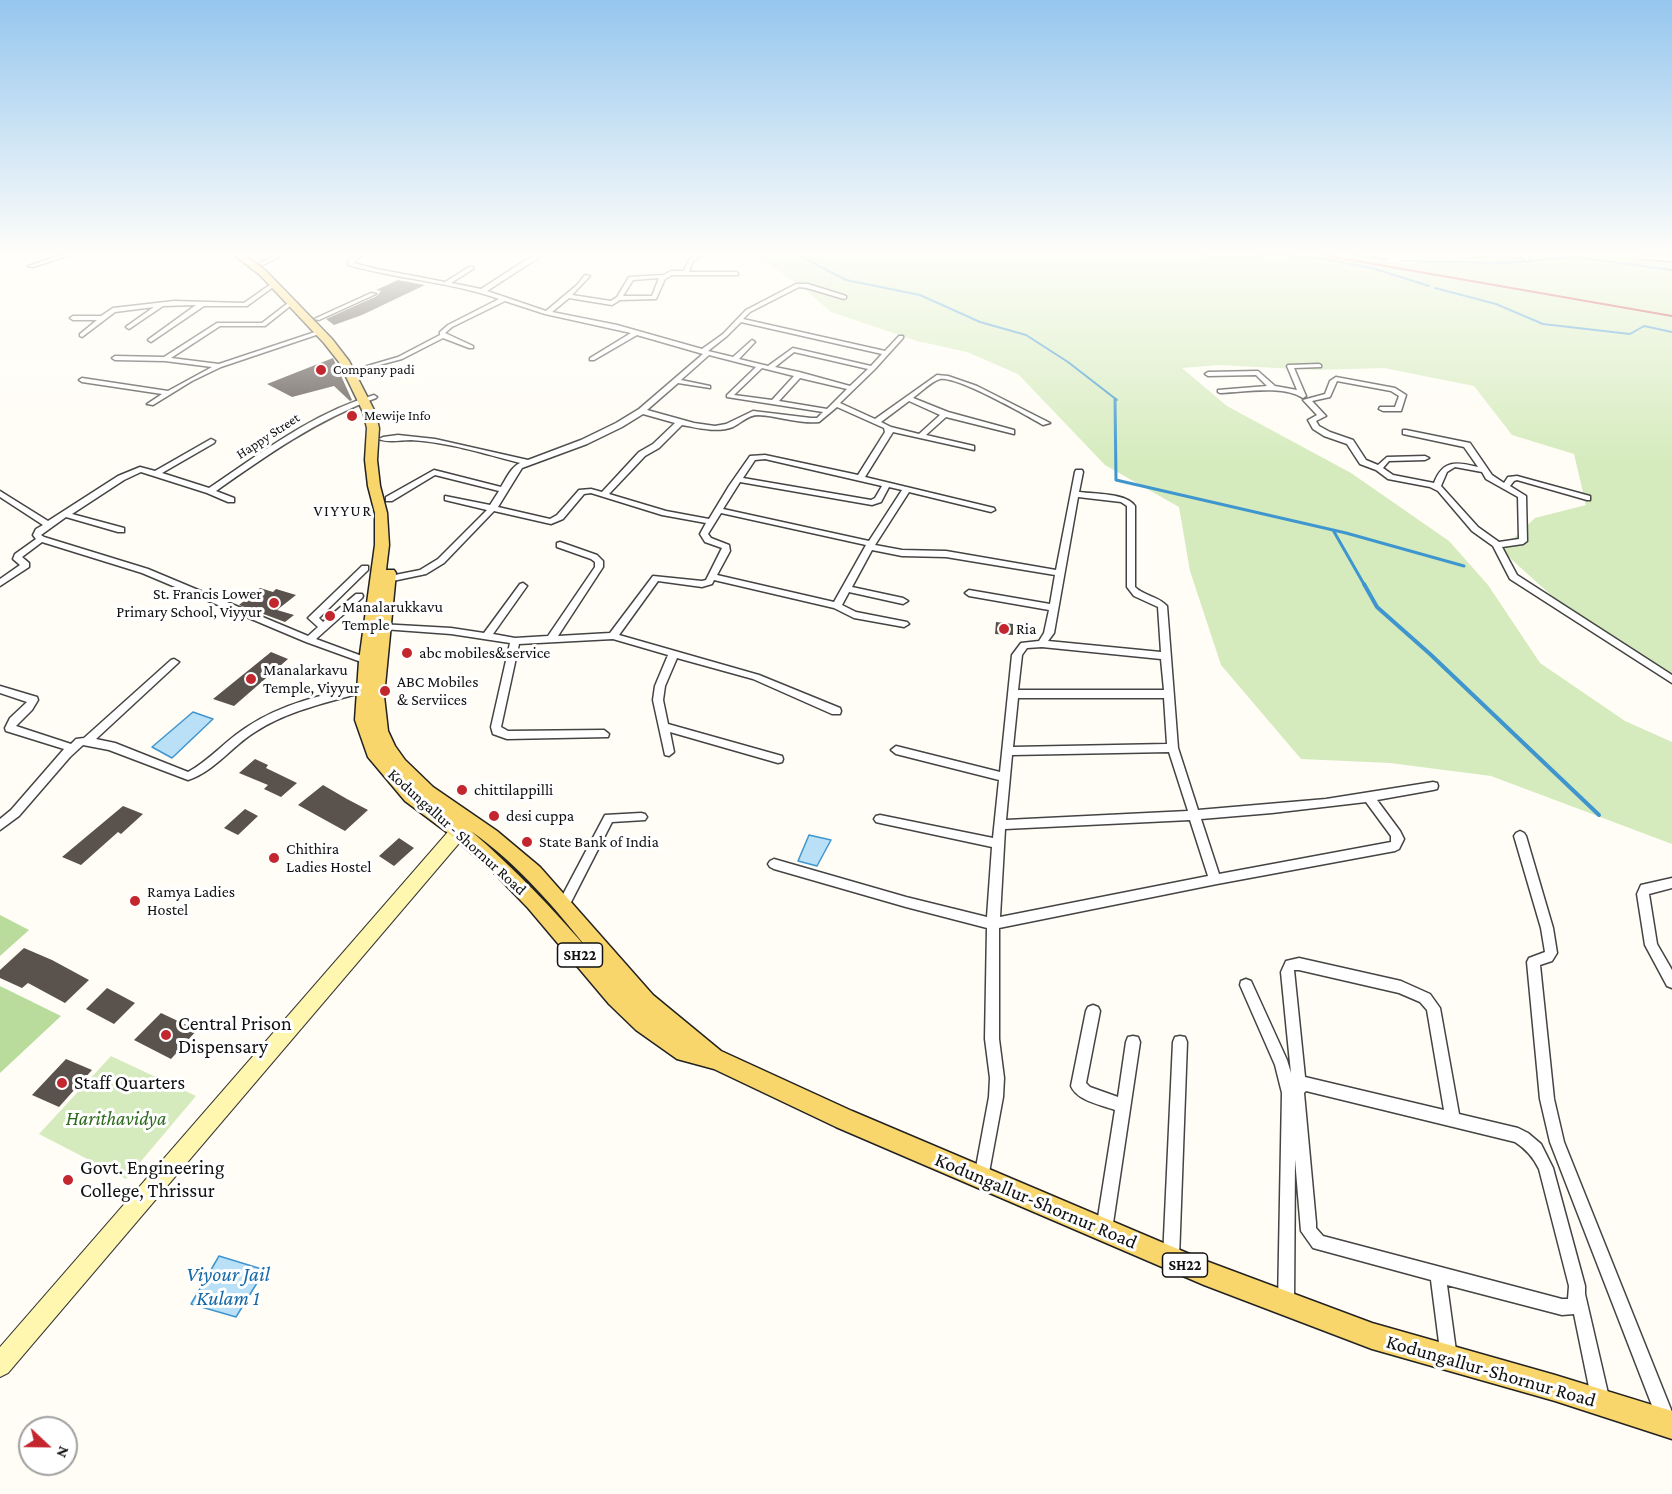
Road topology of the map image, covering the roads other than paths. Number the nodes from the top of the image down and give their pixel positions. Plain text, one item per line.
1 (97, 322) edge
2 (137, 322) edge
3 (177, 322) edge
4 (222, 322) edge
5 (267, 322) edge
6 (314, 322) edge
7 (315, 322) edge
8 (326, 322) edge
9 (459, 322) edge
10 (594, 322) edge
11 (737, 322) edge
12 (746, 322) edge
13 (219, 324) junction
14 (319, 326) junction
15 (129, 327) dead end
16 (635, 333) junction
17 (82, 335) dead end
18 (443, 336) junction
19 (901, 337) dead end
20 (151, 340) dead end
21 (752, 342) dead end
22 (471, 346) dead end
23 (706, 353) junction
24 (886, 353) junction
25 (115, 358) dead end
26 (165, 359) junction
27 (592, 359) dead end
28 (735, 359) junction
29 (762, 365) junction
30 (219, 366) junction
31 (1319, 366) dead end
32 (771, 367) junction
33 (873, 368) junction
34 (359, 370) junction
35 (799, 374) junction
36 (1208, 374) dead end
37 (82, 380) dead end
38 (676, 381) junction
39 (708, 387) dead end
40 (850, 388) junction
41 (1274, 388) junction
42 (1220, 391) dead end
43 (169, 393) junction
44 (1300, 393) junction
45 (908, 398) junction
46 (369, 399) junction
47 (1307, 400) junction
48 (774, 403) junction
49 (151, 404) dead end
50 (836, 404) junction
51 (1383, 409) dead end
52 (642, 411) junction
53 (829, 411) junction
54 (945, 414) junction
55 (681, 421) junction
56 (876, 422) junction
57 (1046, 423) dead end
58 (888, 429) junction
59 (1011, 432) dead end
60 (1406, 432) dead end
61 (922, 435) junction
62 (383, 439) junction
63 (211, 441) dead end
64 (971, 448) dead end
65 (1425, 458) dead end
66 (526, 462) junction
67 (1379, 468) junction
68 (1486, 471) junction
69 (1079, 472) dead end
70 (157, 473) junction
71 (860, 478) junction
72 (738, 479) junction
73 (887, 484) junction
74 (1437, 487) junction
75 (1505, 487) junction
76 (907, 489) junction
77 (503, 490) junction
78 (210, 491) junction
79 (0, 493) edge
80 (1074, 494) junction
81 (604, 495) junction
82 (448, 498) dead end
83 (1587, 498) dead end
84 (389, 499) junction
85 (231, 500) dead end
86 (493, 508) junction
87 (719, 510) junction
88 (990, 510) dead end
89 (64, 514) junction
90 (712, 522) junction
91 (48, 525) junction
92 (121, 530) dead end
93 (41, 539) junction
94 (560, 545) dead end
95 (871, 545) junction
96 (1497, 545) junction
97 (364, 568) dead end
98 (1060, 573) junction
99 (713, 577) junction
100 (388, 579) junction
101 (0, 583) edge
102 (523, 586) dead end
103 (846, 589) junction
104 (969, 593) dead end
105 (359, 596) dead end
106 (903, 600) dead end
107 (837, 606) junction
108 (1054, 608) junction
109 (904, 624) dead end
110 (383, 626) junction
111 (323, 627) junction
112 (487, 636) junction
113 (613, 636) junction
114 (309, 640) junction
115 (550, 640) junction
116 (515, 641) junction
117 (1042, 644) junction
118 (674, 653) junction
119 (1167, 656) junction
120 (174, 662) dead end
121 (369, 674) junction
122 (1672, 680) edge
123 (0, 689) edge
124 (1014, 694) junction
125 (1170, 694) junction
126 (836, 711) dead end
127 (663, 726) junction
128 (604, 734) dead end
129 (87, 741) junction
130 (72, 748) junction
131 (1173, 748) junction
132 (896, 750) dead end
133 (1008, 751) junction
134 (669, 752) dead end
135 (778, 759) dead end
136 (1005, 777) junction
137 (1433, 786) dead end
138 (1370, 799) junction
139 (1193, 814) junction
140 (641, 817) dead end
141 (880, 819) dead end
142 (0, 825) edge
143 (1000, 825) junction
144 (463, 826) junction
145 (1520, 836) dead end
146 (999, 844) junction
147 (774, 864) dead end
148 (1215, 879) junction
149 (1672, 883) edge
150 (563, 906) junction
151 (993, 924) junction
152 (1672, 982) edge
153 (1246, 985) dead end
154 (1093, 1011) dead end
155 (1133, 1042) dead end
156 (1180, 1042) dead end
157 (716, 1059) junction
158 (1299, 1085) junction
159 (1123, 1106) junction
160 (1453, 1119) junction
161 (981, 1179) junction
162 (1104, 1230) junction
163 (1171, 1259) junction
164 (1437, 1275) junction
165 (1578, 1297) junction
166 (1286, 1304) junction
167 (1449, 1358) junction
168 (0, 1365) edge
169 (1601, 1402) junction
170 (1670, 1424) edge

1 - 17 street
2 - 15 street
3 - 20 street
4 - 13 street
5 - 13 street
6 - 14 main road, Kodungallur - Shornur Road / SH22
7 - 14 main road, Kodungallur - Shornur Road / SH22
8 - 14 street
9 - 18 street
10 - 16 street
11 - 23 street
12 - 24 street
13 - 26 street
14 - 30 street
14 - 34 main road, Kodungallur - Shornur Road / SH22
14 - 46 main road, Kodungallur - Shornur Road / SH22
16 - 23 street
16 - 27 street
18 - 22 street
18 - 34 street
19 - 24 street
21 - 28 street
23 - 28 street
23 - 38 street
24 - 33 street
25 - 26 street
26 - 30 street
28 - 29 street
29 - 32 street
29 - 48 street
30 - 43 street
31 - 44 street
32 - 33 street
32 - 35 street
33 - 40 street
34 - 46 main road, Kodungallur - Shornur Road / SH22
35 - 40 street
35 - 48 street
36 - 41 street
37 - 43 street
38 - 39 street
38 - 52 street
40 - 50 street
41 - 42 street
41 - 44 street
43 - 49 street
44 - 47 street
45 - 54 street
45 - 56 street
45 - 57 street
46 - 62 main road, Kodungallur - Shornur Road / SH22
46 - 78 street, Happy Street
46 - 121 main road, Kodungallur - Shornur Road / SH22
47 - 51 street
47 - 67 street
48 - 53 street
50 - 53 street
50 - 56 street
52 - 55 street
52 - 66 street
53 - 55 street
54 - 59 street
54 - 61 street
55 - 81 street
56 - 58 street
58 - 61 street
58 - 71 street
60 - 68 street
61 - 64 street
62 - 66 street
62 - 84 main road, Kodungallur - Shornur Road / SH22
63 - 70 street
65 - 67 street
66 - 77 street
67 - 74 street
68 - 74 street
68 - 75 street
69 - 80 street
70 - 78 street
70 - 89 street
71 - 72 street
71 - 73 street
72 - 73 street
72 - 87 street
73 - 76 street
74 - 96 street
75 - 83 street
75 - 96 street
76 - 88 street
76 - 95 street
77 - 84 street
77 - 86 street
78 - 85 street
79 - 91 street
80 - 98 street
80 - 119 street
81 - 86 street
81 - 90 street
82 - 86 street
84 - 100 main road, Kodungallur - Shornur Road / SH22
86 - 100 street
87 - 90 street
87 - 95 street
89 - 91 street
89 - 92 street
90 - 99 street
91 - 93 street
93 - 101 street
93 - 114 street
94 - 115 street
95 - 98 street
95 - 103 street
96 - 122 street
97 - 111 street
98 - 108 street
99 - 107 street
99 - 113 street
100 - 110 main road, Kodungallur - Shornur Road / SH22
102 - 112 street
103 - 106 street
103 - 107 street
104 - 108 street
105 - 111 street
107 - 109 street
108 - 117 street
110 - 112 street
110 - 121 main road, Kodungallur - Shornur Road / SH22
111 - 114 street
112 - 116 street
113 - 115 street
113 - 118 street
114 - 121 street
115 - 116 street
116 - 128 street
117 - 119 street
117 - 124 street
118 - 126 street
118 - 127 street
119 - 125 street
120 - 129 street
121 - 129 street
121 - 144 main road, Kodungallur - Shornur Road / SH22
121 - 144 main road, Kodungallur - Shornur Road / SH22
123 - 130 street
124 - 125 street
124 - 133 street
125 - 131 street
127 - 134 street
127 - 135 street
129 - 130 street
130 - 142 street
131 - 133 street
131 - 139 street
132 - 136 street
133 - 136 street
136 - 143 street
137 - 138 street
138 - 139 street
138 - 148 street
139 - 143 street
139 - 148 street
140 - 150 street
141 - 146 street
143 - 146 street
144 - 150 main road, Kodungallur - Shornur Road / SH22
144 - 157 main road, Kodungallur - Shornur Road / SH22
144 - 168 main road
145 - 170 street
146 - 151 street
147 - 151 street
148 - 151 street
149 - 152 street
150 - 157 main road, Kodungallur - Shornur Road / SH22
151 - 161 street
153 - 166 street
154 - 159 street
155 - 159 street
156 - 163 street
157 - 161 main road, Kodungallur-Shornur Road / SH22
158 - 160 street
158 - 160 street
158 - 164 street
159 - 162 street
160 - 165 street
161 - 162 main road, Kodungallur-Shornur Road / SH22
162 - 163 main road, Kodungallur-Shornur Road / SH22
163 - 166 main road, Kodungallur-Shornur Road / SH22
164 - 165 street
164 - 167 street
165 - 169 street
166 - 167 main road, Kodungallur-Shornur Road / SH22
167 - 169 main road, Kodungallur-Shornur Road / SH22
169 - 170 main road, Kodungallur-Shornur Road / SH22

